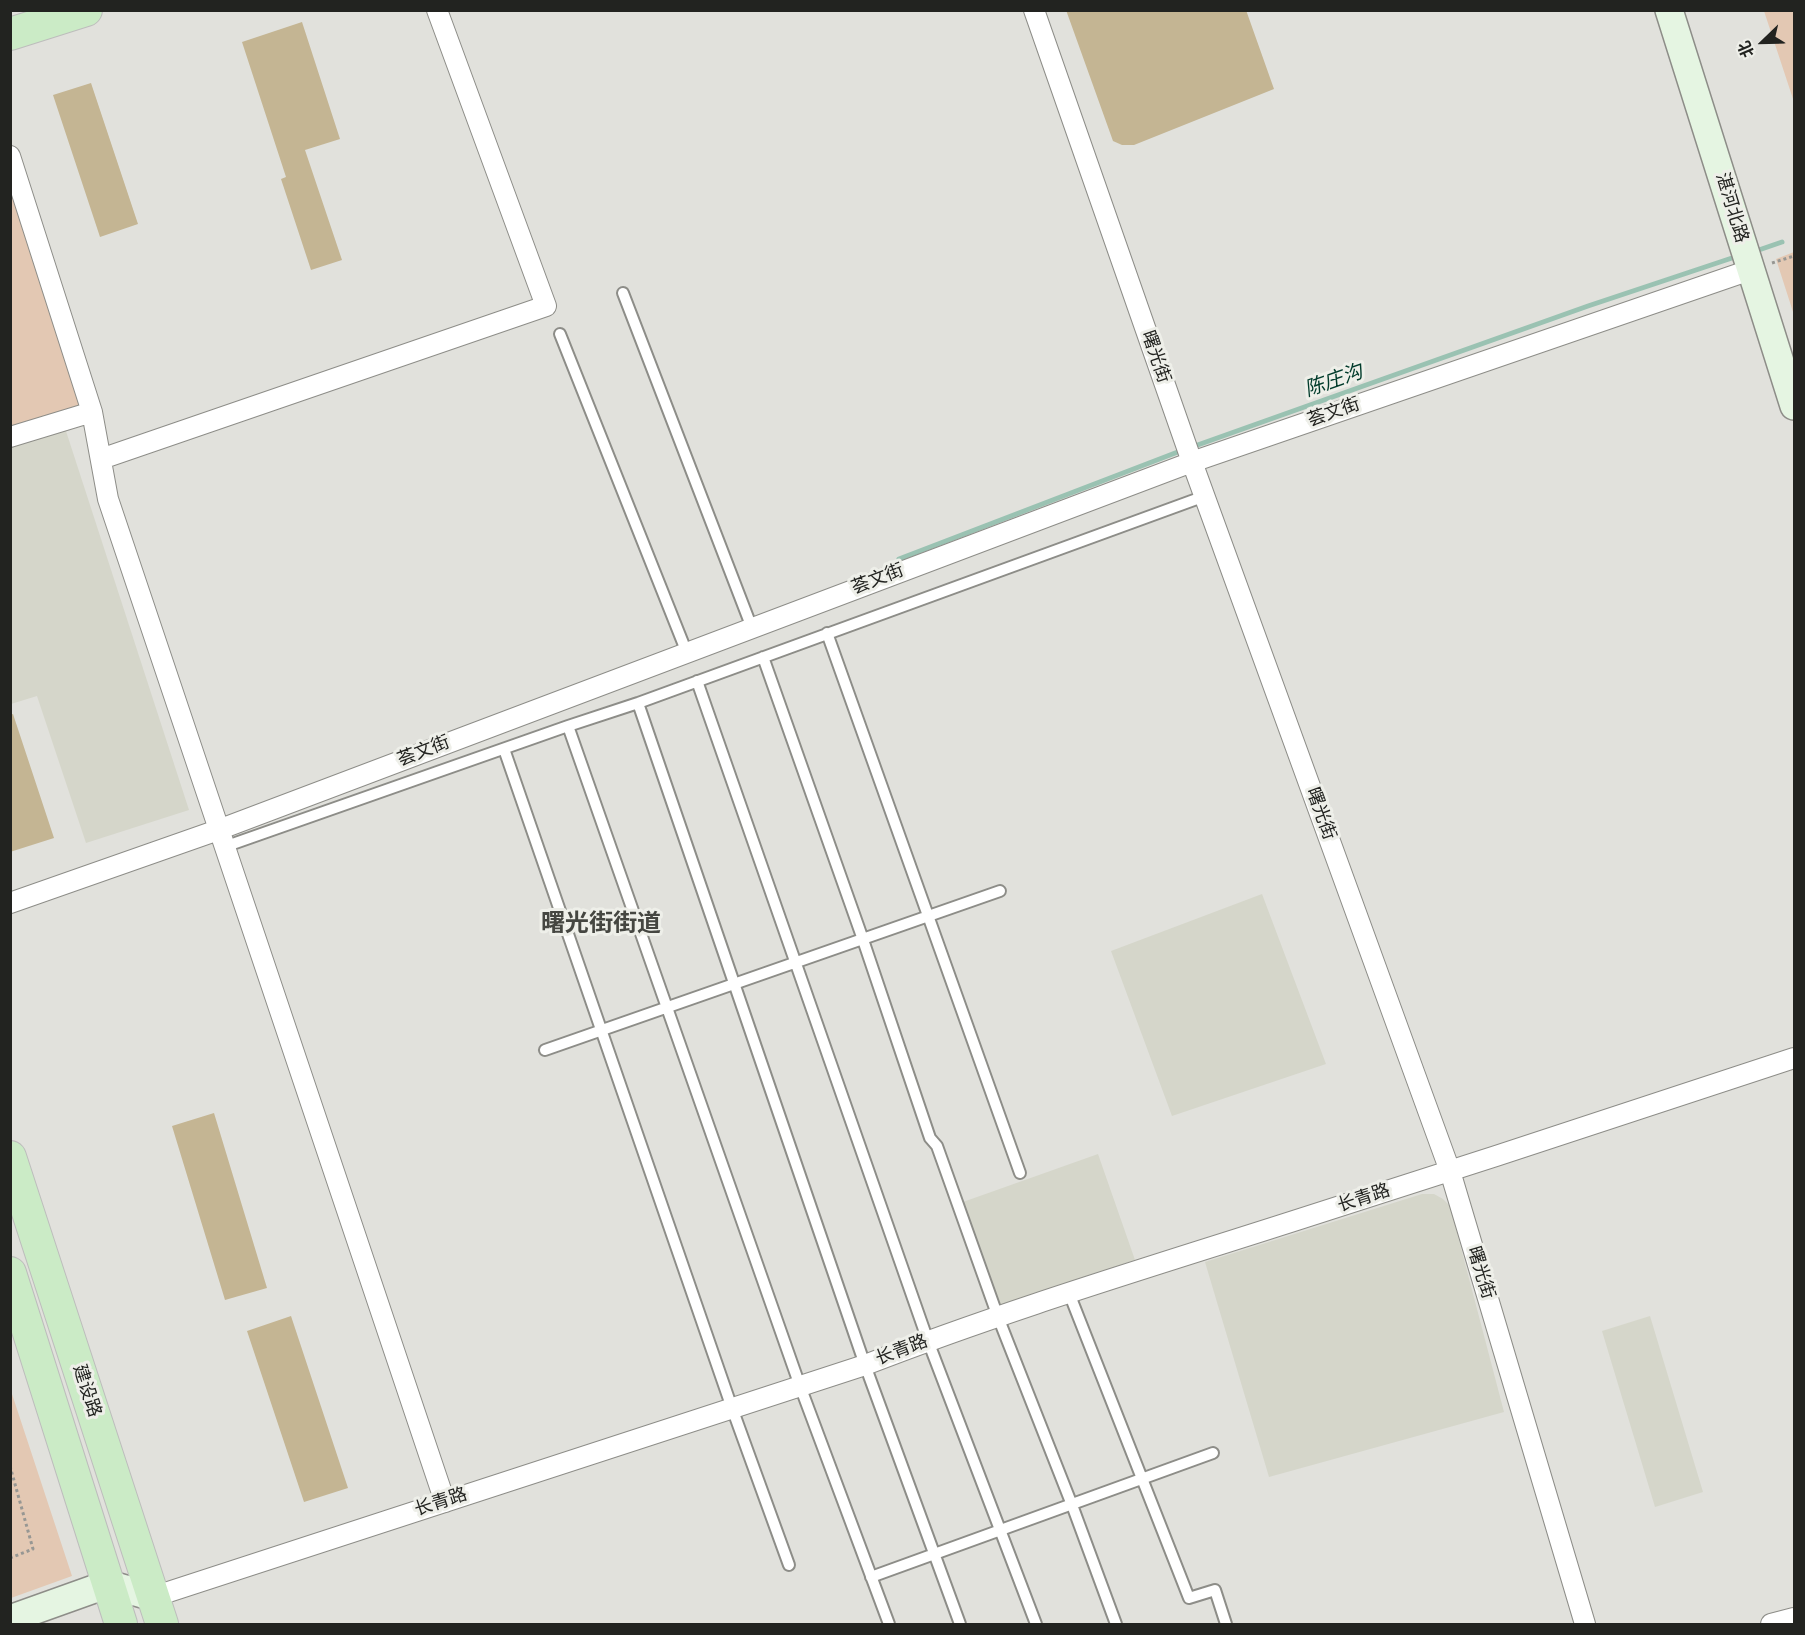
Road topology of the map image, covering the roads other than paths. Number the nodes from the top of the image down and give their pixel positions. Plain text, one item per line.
1 (86, 10) edge
2 (437, 10) edge
3 (1034, 10) edge
4 (1669, 10) edge
5 (10, 34) edge
6 (10, 156) edge
7 (1747, 258) junction
8 (623, 293) dead end
9 (560, 334) dead end
10 (1794, 406) edge
11 (92, 412) junction
12 (10, 437) edge
13 (1188, 451) junction
14 (101, 459) junction
15 (1204, 496) junction
16 (752, 628) junction
17 (827, 633) junction
18 (687, 653) junction
19 (763, 657) junction
20 (697, 681) junction
21 (638, 703) junction
22 (568, 726) junction
23 (504, 749) junction
24 (221, 838) junction
25 (1000, 891) dead end
26 (10, 903) edge
27 (928, 916) junction
28 (863, 939) junction
29 (795, 963) junction
30 (735, 984) junction
31 (667, 1008) junction
32 (602, 1030) junction
33 (545, 1050) dead end
34 (1794, 1058) edge
35 (10, 1157) edge
36 (1450, 1171) junction
37 (1020, 1173) dead end
38 (10, 1272) edge
39 (1069, 1293) junction
40 (998, 1317) junction
41 (928, 1341) junction
42 (865, 1365) junction
43 (800, 1386) junction
44 (732, 1408) junction
45 (1213, 1453) dead end
46 (1143, 1479) junction
47 (445, 1502) junction
48 (1072, 1504) junction
49 (1000, 1530) junction
50 (934, 1554) junction
51 (789, 1565) dead end
52 (871, 1576) junction
53 (108, 1584) junction
54 (157, 1611) edge
55 (1794, 1618) edge
56 (10, 1619) edge
57 (122, 1624) edge
58 (889, 1624) edge
59 (960, 1624) edge
60 (1036, 1624) edge
61 (1116, 1624) edge
62 (1226, 1624) edge
63 (1585, 1624) edge
64 (1771, 1624) edge

1 - 5 main road
2 - 14 street
3 - 13 street, 曙光街
4 - 7 street, 湛河北路
6 - 11 street
7 - 10 street, 湛河北路
7 - 13 street, 荟文街
8 - 16 lane
9 - 18 lane
11 - 12 street
11 - 14 street
13 - 15 street, 曙光街
13 - 16 street, 荟文街
14 - 24 street
15 - 17 lane
15 - 36 street, 曙光街
16 - 18 street, 荟文街
17 - 19 lane
17 - 27 lane
18 - 24 street, 荟文街
19 - 20 lane
19 - 28 lane
20 - 21 lane
20 - 29 lane
21 - 22 lane
21 - 30 lane
22 - 23 lane
22 - 31 lane
23 - 24 lane
23 - 32 lane
24 - 26 street, 荟文街
24 - 47 street
25 - 27 lane
27 - 28 lane
27 - 37 lane
28 - 29 lane
28 - 40 lane
29 - 30 lane
29 - 41 lane
30 - 31 lane
30 - 42 lane
31 - 32 lane
31 - 43 lane
32 - 33 lane
32 - 44 lane
34 - 36 street, 长青路
35 - 54 main road, 建设路
36 - 39 street, 长青路
36 - 63 street, 曙光街
38 - 53 main road, 建设路
39 - 40 street, 长青路
39 - 46 lane
40 - 41 street, 长青路
40 - 48 lane
41 - 42 street, 长青路
41 - 49 lane
42 - 43 street, 长青路
42 - 50 lane
43 - 44 street, 长青路
43 - 52 lane
44 - 47 street, 长青路
44 - 51 lane
45 - 46 lane
46 - 48 lane
46 - 62 lane
47 - 54 street, 长青路
48 - 49 lane
48 - 61 lane
49 - 50 lane
49 - 60 lane
50 - 52 lane
50 - 59 lane
52 - 58 lane
53 - 54 street
53 - 56 street
53 - 57 main road, 建设路
55 - 64 street

